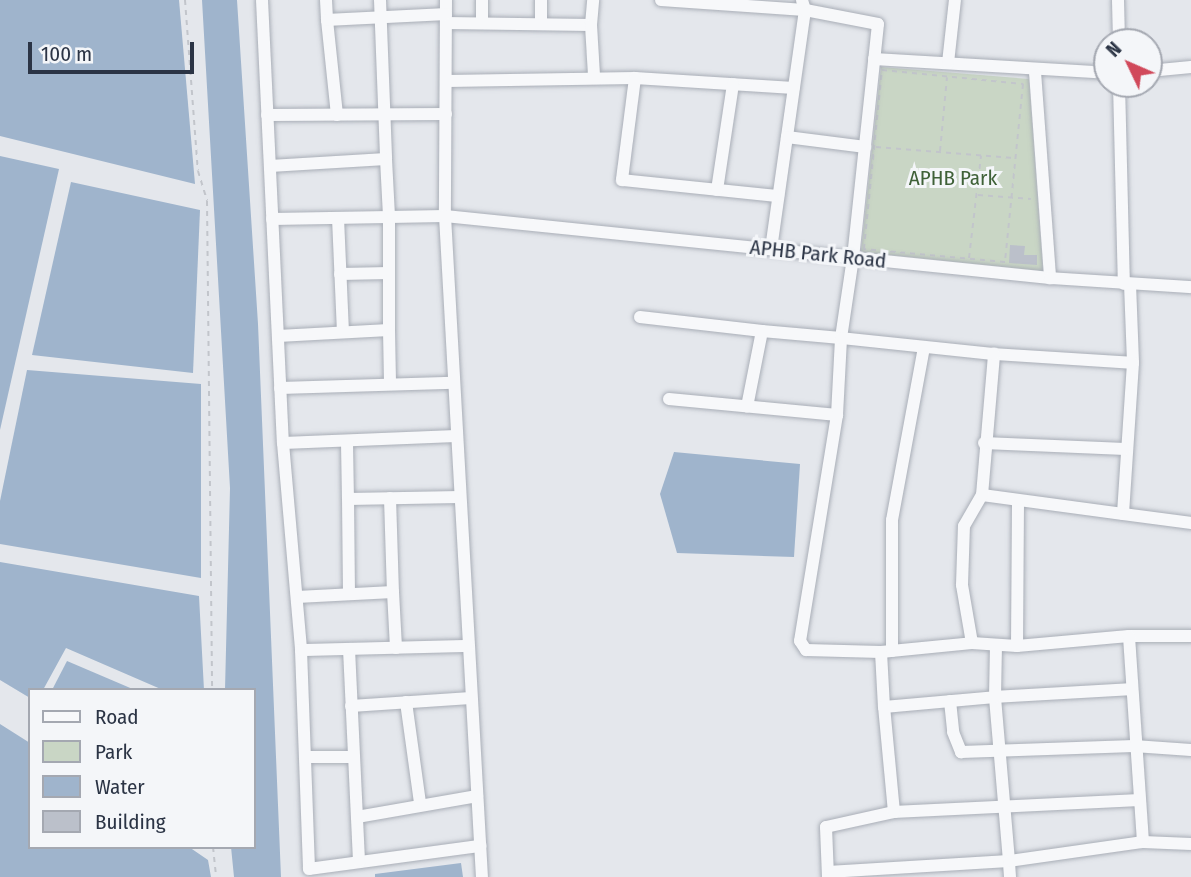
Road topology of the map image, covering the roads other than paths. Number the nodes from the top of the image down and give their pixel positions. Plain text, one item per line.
1 (262, 0) edge
2 (326, 0) edge
3 (380, 0) edge
4 (446, 0) edge
5 (481, 0) edge
6 (541, 0) edge
7 (593, 0) edge
8 (661, 0) edge
9 (955, 0) edge
10 (1118, 0) edge
11 (803, 5) edge
12 (380, 17) junction
13 (446, 19) junction
14 (327, 20) junction
15 (541, 21) junction
16 (482, 22) junction
17 (592, 25) junction
18 (1119, 28) edge
19 (874, 60) junction
20 (1191, 67) edge
21 (948, 70) junction
22 (1163, 70) edge
23 (1035, 72) junction
24 (1093, 73) edge
25 (594, 76) junction
26 (635, 78) junction
27 (447, 81) junction
28 (733, 84) junction
29 (794, 88) junction
30 (1120, 98) edge
31 (446, 114) junction
32 (267, 115) junction
33 (337, 115) junction
34 (385, 115) junction
35 (787, 136) junction
36 (870, 147) junction
37 (386, 159) junction
38 (270, 166) junction
39 (717, 190) junction
40 (778, 196) junction
41 (445, 216) junction
42 (389, 217) junction
43 (338, 218) junction
44 (272, 219) junction
45 (771, 249) junction
46 (853, 258) junction
47 (389, 273) junction
48 (340, 274) junction
49 (1050, 278) junction
50 (1127, 284) junction
51 (1191, 287) edge
52 (640, 317) dead end
53 (389, 330) junction
54 (762, 331) junction
55 (343, 332) junction
56 (278, 337) junction
57 (841, 338) junction
58 (925, 347) junction
59 (993, 354) junction
60 (1133, 363) junction
61 (453, 383) junction
62 (390, 384) junction
63 (280, 388) junction
64 (669, 399) dead end
65 (747, 407) junction
66 (837, 415) junction
67 (456, 436) junction
68 (283, 443) junction
69 (346, 443) junction
70 (984, 443) junction
71 (1125, 449) junction
72 (982, 495) junction
73 (460, 497) junction
74 (390, 498) junction
75 (348, 499) junction
76 (1018, 501) junction
77 (1123, 514) junction
78 (1191, 523) edge
79 (393, 592) junction
80 (349, 594) junction
81 (297, 597) junction
82 (1129, 636) junction
83 (1191, 636) edge
84 (972, 643) junction
85 (468, 646) junction
86 (996, 646) junction
87 (1017, 646) junction
88 (396, 648) junction
89 (349, 649) junction
90 (301, 650) junction
91 (887, 652) junction
92 (1132, 689) junction
93 (995, 697) junction
94 (471, 698) junction
95 (950, 701) junction
96 (406, 702) junction
97 (351, 706) junction
98 (884, 707) junction
99 (1134, 746) junction
100 (1191, 750) edge
101 (998, 752) junction
102 (306, 757) junction
103 (354, 757) junction
104 (477, 796) junction
105 (1139, 800) junction
106 (420, 803) junction
107 (1002, 805) junction
108 (894, 813) junction
109 (357, 817) junction
110 (1143, 842) junction
111 (1191, 844) edge
112 (480, 846) junction
113 (1009, 861) junction
114 (359, 862) junction
115 (949, 871) edge
116 (828, 874) edge
117 (892, 874) edge
118 (482, 877) edge
119 (1010, 877) edge

1 - 32 street
2 - 14 street
3 - 12 street
4 - 13 street
5 - 16 street
6 - 15 street
7 - 17 street
8 - 11 street
9 - 21 street
10 - 18 street
11 - 19 street
11 - 29 street
12 - 13 street
12 - 14 street
12 - 34 street
13 - 16 street
13 - 27 street
14 - 33 street
15 - 16 street
15 - 17 street
17 - 25 street
19 - 21 street
19 - 36 street
20 - 22 street
21 - 23 street
23 - 24 street
23 - 49 street
25 - 26 street
25 - 27 street
26 - 28 street
26 - 39 street
27 - 31 street
28 - 29 street
28 - 39 street
29 - 35 street
30 - 50 street
31 - 34 street
31 - 41 street
32 - 33 street
32 - 38 street
33 - 34 street
34 - 37 street
35 - 36 street
35 - 40 street
36 - 46 street
37 - 38 street
37 - 42 street
38 - 44 street
39 - 40 street
40 - 45 street
41 - 42 street, APHB Park Road
41 - 45 street, APHB Park Road
41 - 61 street
42 - 43 street, APHB Park Road
42 - 47 street
43 - 44 street, APHB Park Road
43 - 48 street
44 - 56 street
45 - 46 street, APHB Park Road
46 - 49 street, APHB Park Road
46 - 57 street
47 - 48 street
47 - 53 street
48 - 55 street
49 - 50 street, APHB Park Road
50 - 51 street, APHB Park Road
50 - 60 street
52 - 54 street
53 - 55 street
53 - 62 street
54 - 57 street
54 - 65 street
55 - 56 street
56 - 63 street
57 - 58 street
57 - 66 street
58 - 59 street
58 - 91 street
59 - 60 street
59 - 70 street
60 - 71 street
61 - 62 street
61 - 67 street
62 - 63 street
63 - 68 street
64 - 65 street
65 - 66 street
66 - 91 street
67 - 69 street
67 - 73 street
68 - 69 street
68 - 81 street
69 - 75 street
70 - 71 street
70 - 72 street
71 - 77 street
72 - 76 street
72 - 84 street
73 - 74 street
73 - 85 street
74 - 75 street
74 - 79 street
75 - 80 street
76 - 77 street
76 - 87 street
77 - 78 street
79 - 80 street
79 - 88 street
80 - 81 street
81 - 90 street
82 - 83 street
82 - 87 street
82 - 92 street
84 - 86 street
84 - 91 street
85 - 88 street
85 - 94 street
86 - 87 street
86 - 93 street
88 - 89 street
89 - 90 street
89 - 97 street
90 - 102 street
91 - 98 street
92 - 93 street
92 - 99 street
93 - 95 street
93 - 101 street
94 - 96 street
94 - 104 street
95 - 98 street
95 - 101 street
96 - 97 street
96 - 106 street
97 - 103 street
98 - 108 street
99 - 100 street
99 - 101 street
99 - 105 street
101 - 107 street
102 - 103 street
102 - 114 street
103 - 109 street
104 - 106 street
104 - 112 street
105 - 107 street
105 - 110 street
106 - 109 street
107 - 108 street
107 - 113 street
108 - 116 street
109 - 114 street
110 - 111 street
110 - 113 street
112 - 114 street
112 - 118 street
113 - 115 street
113 - 119 street
115 - 117 street
116 - 117 street

